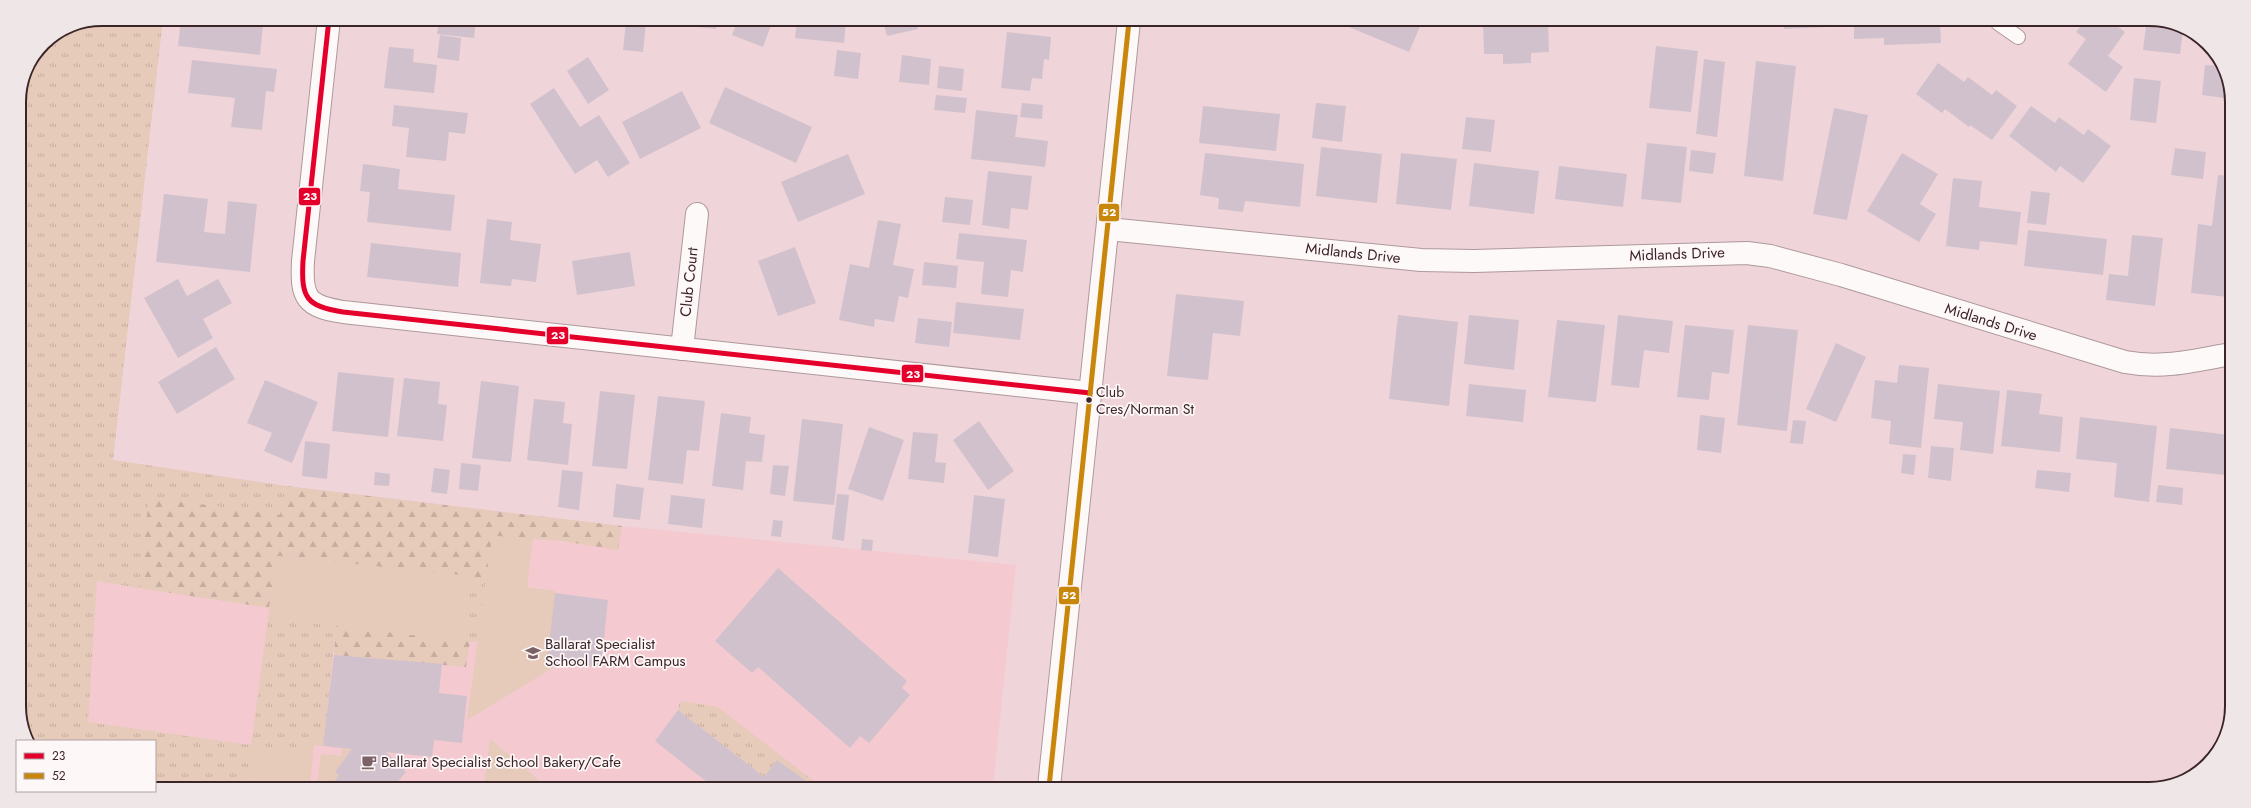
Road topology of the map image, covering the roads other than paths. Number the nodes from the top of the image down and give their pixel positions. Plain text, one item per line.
1 (328, 26) edge
2 (1129, 26) edge
3 (2002, 26) edge
4 (2018, 38) dead end
5 (697, 214) dead end
6 (1108, 229) junction
7 (682, 349) junction
8 (2225, 355) edge
9 (1090, 393) junction
10 (1050, 782) edge

1 - 7 street
2 - 6 street
3 - 4 lane
5 - 7 street, Club Court
6 - 8 street, Midlands Drive
6 - 9 street
7 - 9 street
9 - 10 street

